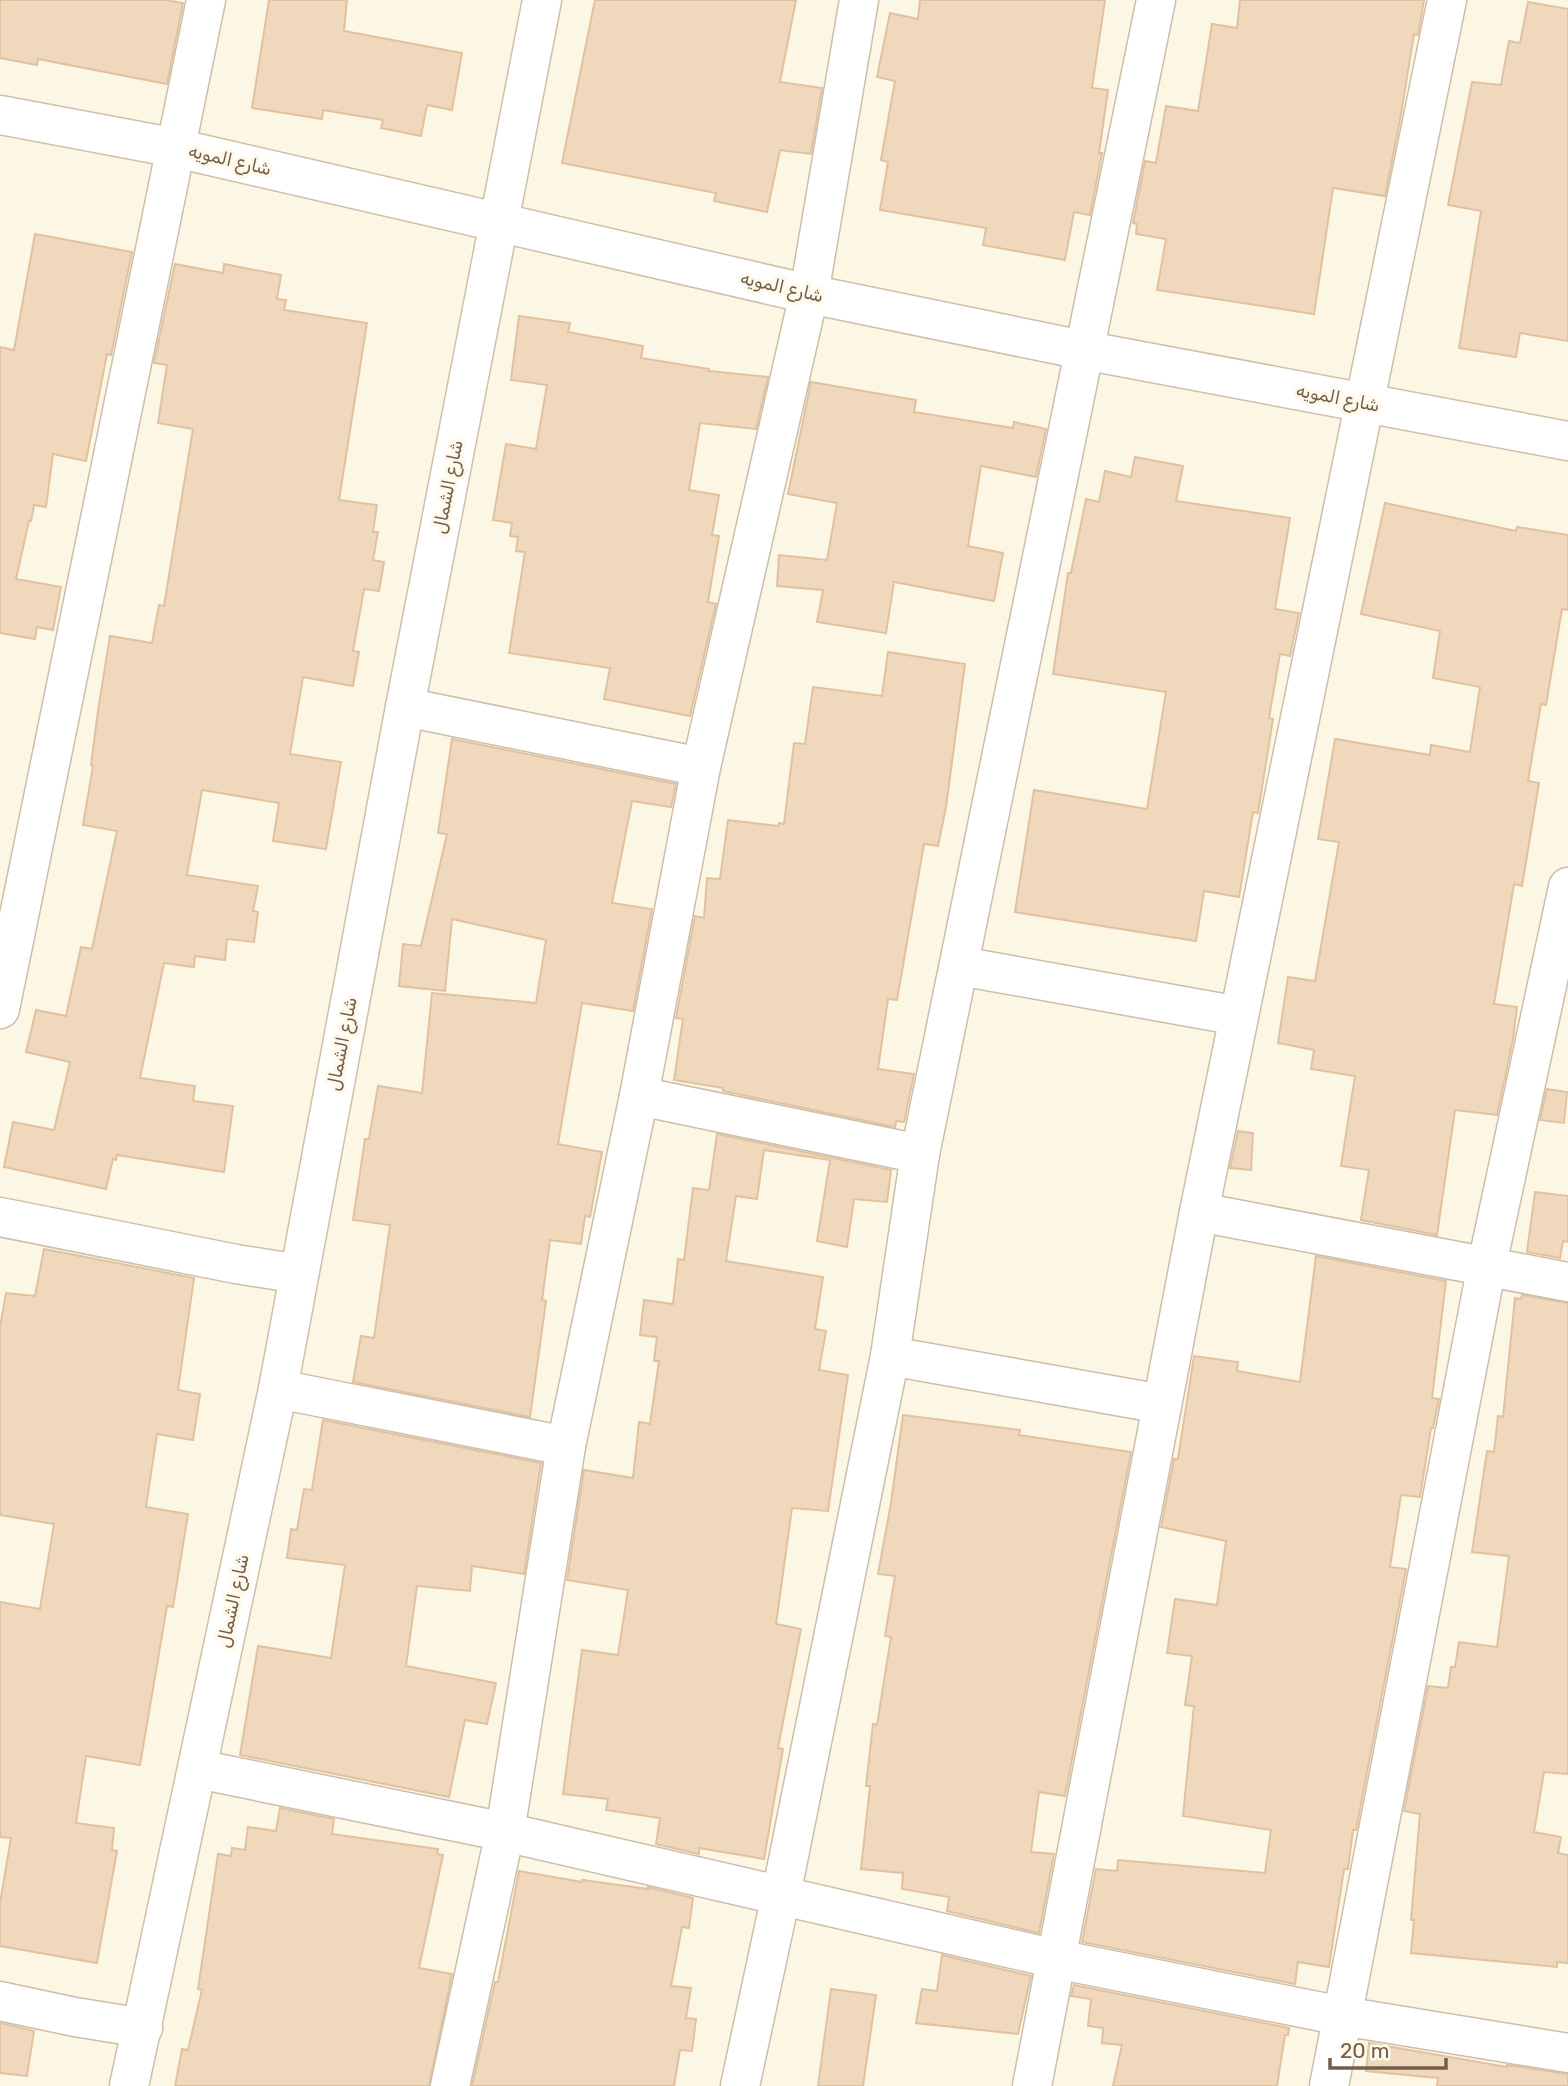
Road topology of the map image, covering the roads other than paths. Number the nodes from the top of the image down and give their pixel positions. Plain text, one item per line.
1 (206, 0) edge
2 (542, 0) edge
3 (859, 0) edge
4 (1156, 0) edge
5 (1447, 0) edge
6 (0, 115) edge
7 (176, 148) junction
8 (500, 222) junction
9 (809, 294) junction
10 (1083, 350) junction
11 (1366, 402) junction
12 (1568, 442) edge
13 (405, 707) junction
14 (701, 767) junction
15 (1568, 887) edge
16 (960, 965) junction
17 (0, 1009) edge
18 (1238, 1016) junction
19 (639, 1096) junction
20 (919, 1154) junction
21 (1199, 1212) junction
22 (0, 1217) edge
23 (1487, 1265) junction
24 (299, 1273) junction
25 (1568, 1282) edge
26 (890, 1356) junction
27 (278, 1389) junction
28 (1162, 1404) junction
29 (566, 1446) junction
30 (198, 1769) junction
31 (505, 1832) junction
32 (781, 1895) junction
33 (1056, 1959) junction
34 (0, 2001) edge
35 (1342, 2016) junction
36 (143, 2028) junction
37 (1568, 2053) edge
38 (130, 2086) edge
39 (450, 2086) edge
40 (740, 2086) edge
41 (1032, 2086) edge
42 (1329, 2086) edge

1 - 7 street
2 - 8 street, شارع الشمال
3 - 9 street
4 - 10 street
5 - 11 street
6 - 7 street, شارع المويه
7 - 8 street, شارع المويه
7 - 17 street
8 - 9 street, شارع المويه
8 - 13 street, شارع الشمال
9 - 10 street, شارع المويه
9 - 14 street
10 - 11 street, شارع المويه
10 - 16 street
11 - 12 street, شارع المويه
11 - 18 street
13 - 14 street
13 - 24 street, شارع الشمال
14 - 19 street
15 - 23 street
16 - 18 street
16 - 20 street
18 - 21 street
19 - 20 street
19 - 29 street
20 - 26 street
21 - 23 street
21 - 28 street
22 - 24 street
23 - 25 street
23 - 35 street
24 - 27 street, شارع الشمال
26 - 28 street
26 - 32 street
27 - 29 street
27 - 30 street, شارع الشمال
28 - 33 street
29 - 31 street
30 - 31 street
30 - 36 street, شارع الشمال
31 - 32 street
31 - 39 street
32 - 33 street
32 - 40 street
33 - 35 street
33 - 41 street
34 - 36 street
35 - 37 street
35 - 42 street
36 - 38 street, شارع الشمال

